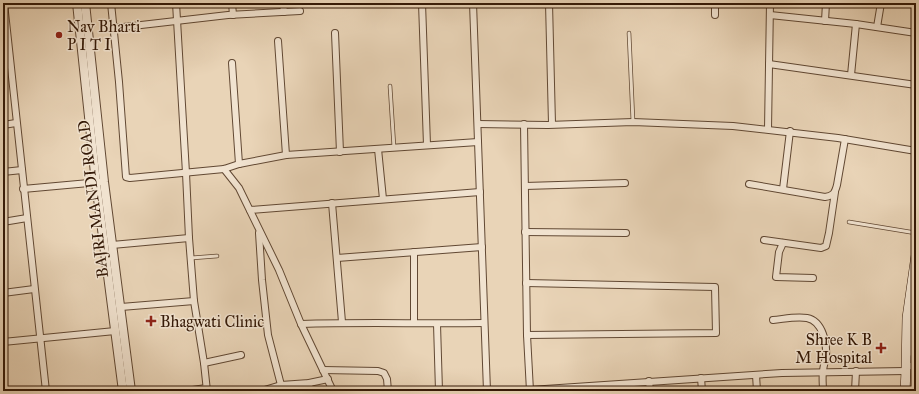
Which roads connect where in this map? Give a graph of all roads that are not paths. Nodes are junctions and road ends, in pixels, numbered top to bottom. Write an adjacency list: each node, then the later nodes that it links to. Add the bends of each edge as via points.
1 (4, 3): 25 (street)
2 (77, 3): 58 (street)
3 (85, 3): 58 (street, BAJRI MANDI ROAD)
4 (111, 3): 24 (street)
5 (176, 3): 20 (street)
6 (232, 3): 18 (street)
7 (283, 3): 16 (street)
8 (422, 3): 47 (street)
9 (473, 3): 39 (street)
10 (549, 3): 41 (street)
11 (715, 3): 17 (street)
12 (770, 3): 19 (street)
13 (826, 3): 21 (street)
14 (882, 3): 23 (street)
15 (300, 11): 16 (street)
16 (284, 12): 18 (street)
17 (715, 14)
18 (233, 15): 20 (street)
19 (770, 15): 21 (street); 31 (street)
20 (177, 21): 24 (street); 57 (street)
21 (825, 21): 22 (street)
22 (856, 24): 23 (street); 34 (street)
23 (878, 27): 28 (street)
24 (115, 28): 57 (street, via 126,176 130,178)
25 (5, 29): 32 (street)
26 (335, 33): 51 (street)
27 (629, 33): 37 (lane)
28 (916, 33)
29 (278, 41): 52 (street)
30 (232, 63): 53 (street)
31 (769, 64): 34 (street); 43 (street)
32 (11, 70): 33 (street); 38 (street)
33 (3, 71)
34 (851, 75): 35 (street)
35 (916, 85)
36 (390, 86): 48 (lane)
37 (633, 122): 41 (street); 43 (street)
38 (16, 123): 42 (street); 55 (street)
39 (478, 124): 40 (street); 46 (street)
40 (524, 124): 41 (street); 61 (street)
41 (552, 124)
42 (3, 125)
43 (768, 129): 44 (street)
44 (790, 132): 45 (street); 63 (street)
45 (845, 139): 50 (street); 65 (street)
46 (478, 142): 47 (street); 64 (street)
47 (427, 145): 48 (street)
48 (394, 148): 49 (street)
49 (378, 149): 51 (street); 66 (street)
50 (916, 151)
51 (340, 152): 52 (street)
52 (286, 155): 53 (street)
53 (239, 164): 54 (street)
54 (224, 169): 57 (street); 68 (street, via 239,188)
55 (22, 170): 56 (street); 62 (street)
56 (3, 172)
57 (186, 173): 76 (street)
58 (100, 182): 62 (street); 79 (street, BAJRI MANDI ROAD); 99 (street)
59 (625, 183): 61 (street)
60 (749, 184): 63 (street)
61 (524, 186): 73 (street)
62 (23, 189): 69 (street)
63 (783, 189): 65 (street, via 825,197)
64 (480, 192): 66 (street); 80 (street)
65 (835, 192): 78 (street, via 826,246 821,248)
66 (383, 199): 67 (street)
67 (332, 203): 68 (street); 85 (street)
68 (250, 210): 72 (street)
69 (27, 218): 70 (street); 88 (street)
70 (3, 222)
71 (849, 222): 75 (lane)
72 (259, 229): 96 (street); 115 (street, via 268,334)
73 (525, 232): 74 (street); 87 (street)
74 (626, 233)
75 (916, 233)
76 (189, 238): 79 (street); 84 (street)
77 (764, 240): 78 (street)
78 (783, 243): 86 (street, via 779,252 776,277)
79 (112, 245): 91 (street, BAJRI MANDI ROAD)
80 (482, 247): 81 (street); 95 (street)
81 (414, 252): 85 (street); 94 (street)
82 (916, 254): 106 (main road, via 907,318)
83 (217, 256): 84 (lane)
84 (191, 258): 90 (street)
85 (337, 258): 93 (street)
86 (813, 278)
87 (526, 283): 100 (street); 100 (street, via 715,287 716,333)
88 (34, 289): 89 (street); 101 (street)
89 (3, 293)
90 (194, 301): 91 (street); 104 (street)
91 (121, 307): 121 (street, BAJRI MANDI ROAD)
92 (773, 320): 108 (street, via 809,318 817,323 825,343 826,357)
93 (342, 322): 94 (street); 96 (street)
94 (414, 323): 97 (street)
95 (484, 323): 97 (street); 128 (street)
96 (301, 324): 107 (street)
97 (438, 324): 127 (street)
98 (916, 327): 106 (main road)
99 (115, 331): 101 (street); 120 (street)
100 (527, 335): 118 (street)
101 (40, 337): 102 (street); 119 (street)
102 (3, 342)
103 (241, 355): 104 (street)
104 (204, 363): 117 (street)
105 (916, 366): 106 (street)
106 (906, 368): 109 (street); 134 (main road)
107 (323, 370): 112 (street); 126 (street, via 378,371 384,373)
108 (822, 371): 109 (street); 110 (street); 132 (street)
109 (856, 371): 133 (street)
110 (756, 375): 111 (street); 131 (street)
111 (701, 378): 113 (street); 130 (street)
112 (328, 379): 114 (street); 125 (street)
113 (649, 381): 116 (street); 129 (street)
114 (309, 383): 115 (street); 124 (street)
115 (281, 385): 123 (street)
116 (582, 389): 118 (street)
117 (207, 390): 122 (street)
118 (530, 390)
119 (46, 391)
120 (123, 391)
121 (131, 391)
122 (186, 391)
123 (260, 391)
124 (310, 391)
125 (333, 391)
126 (388, 391)
127 (438, 391)
128 (487, 391)
129 (650, 391)
130 (702, 391)
131 (757, 391)
132 (823, 391)
133 (855, 391)
134 (905, 391)

